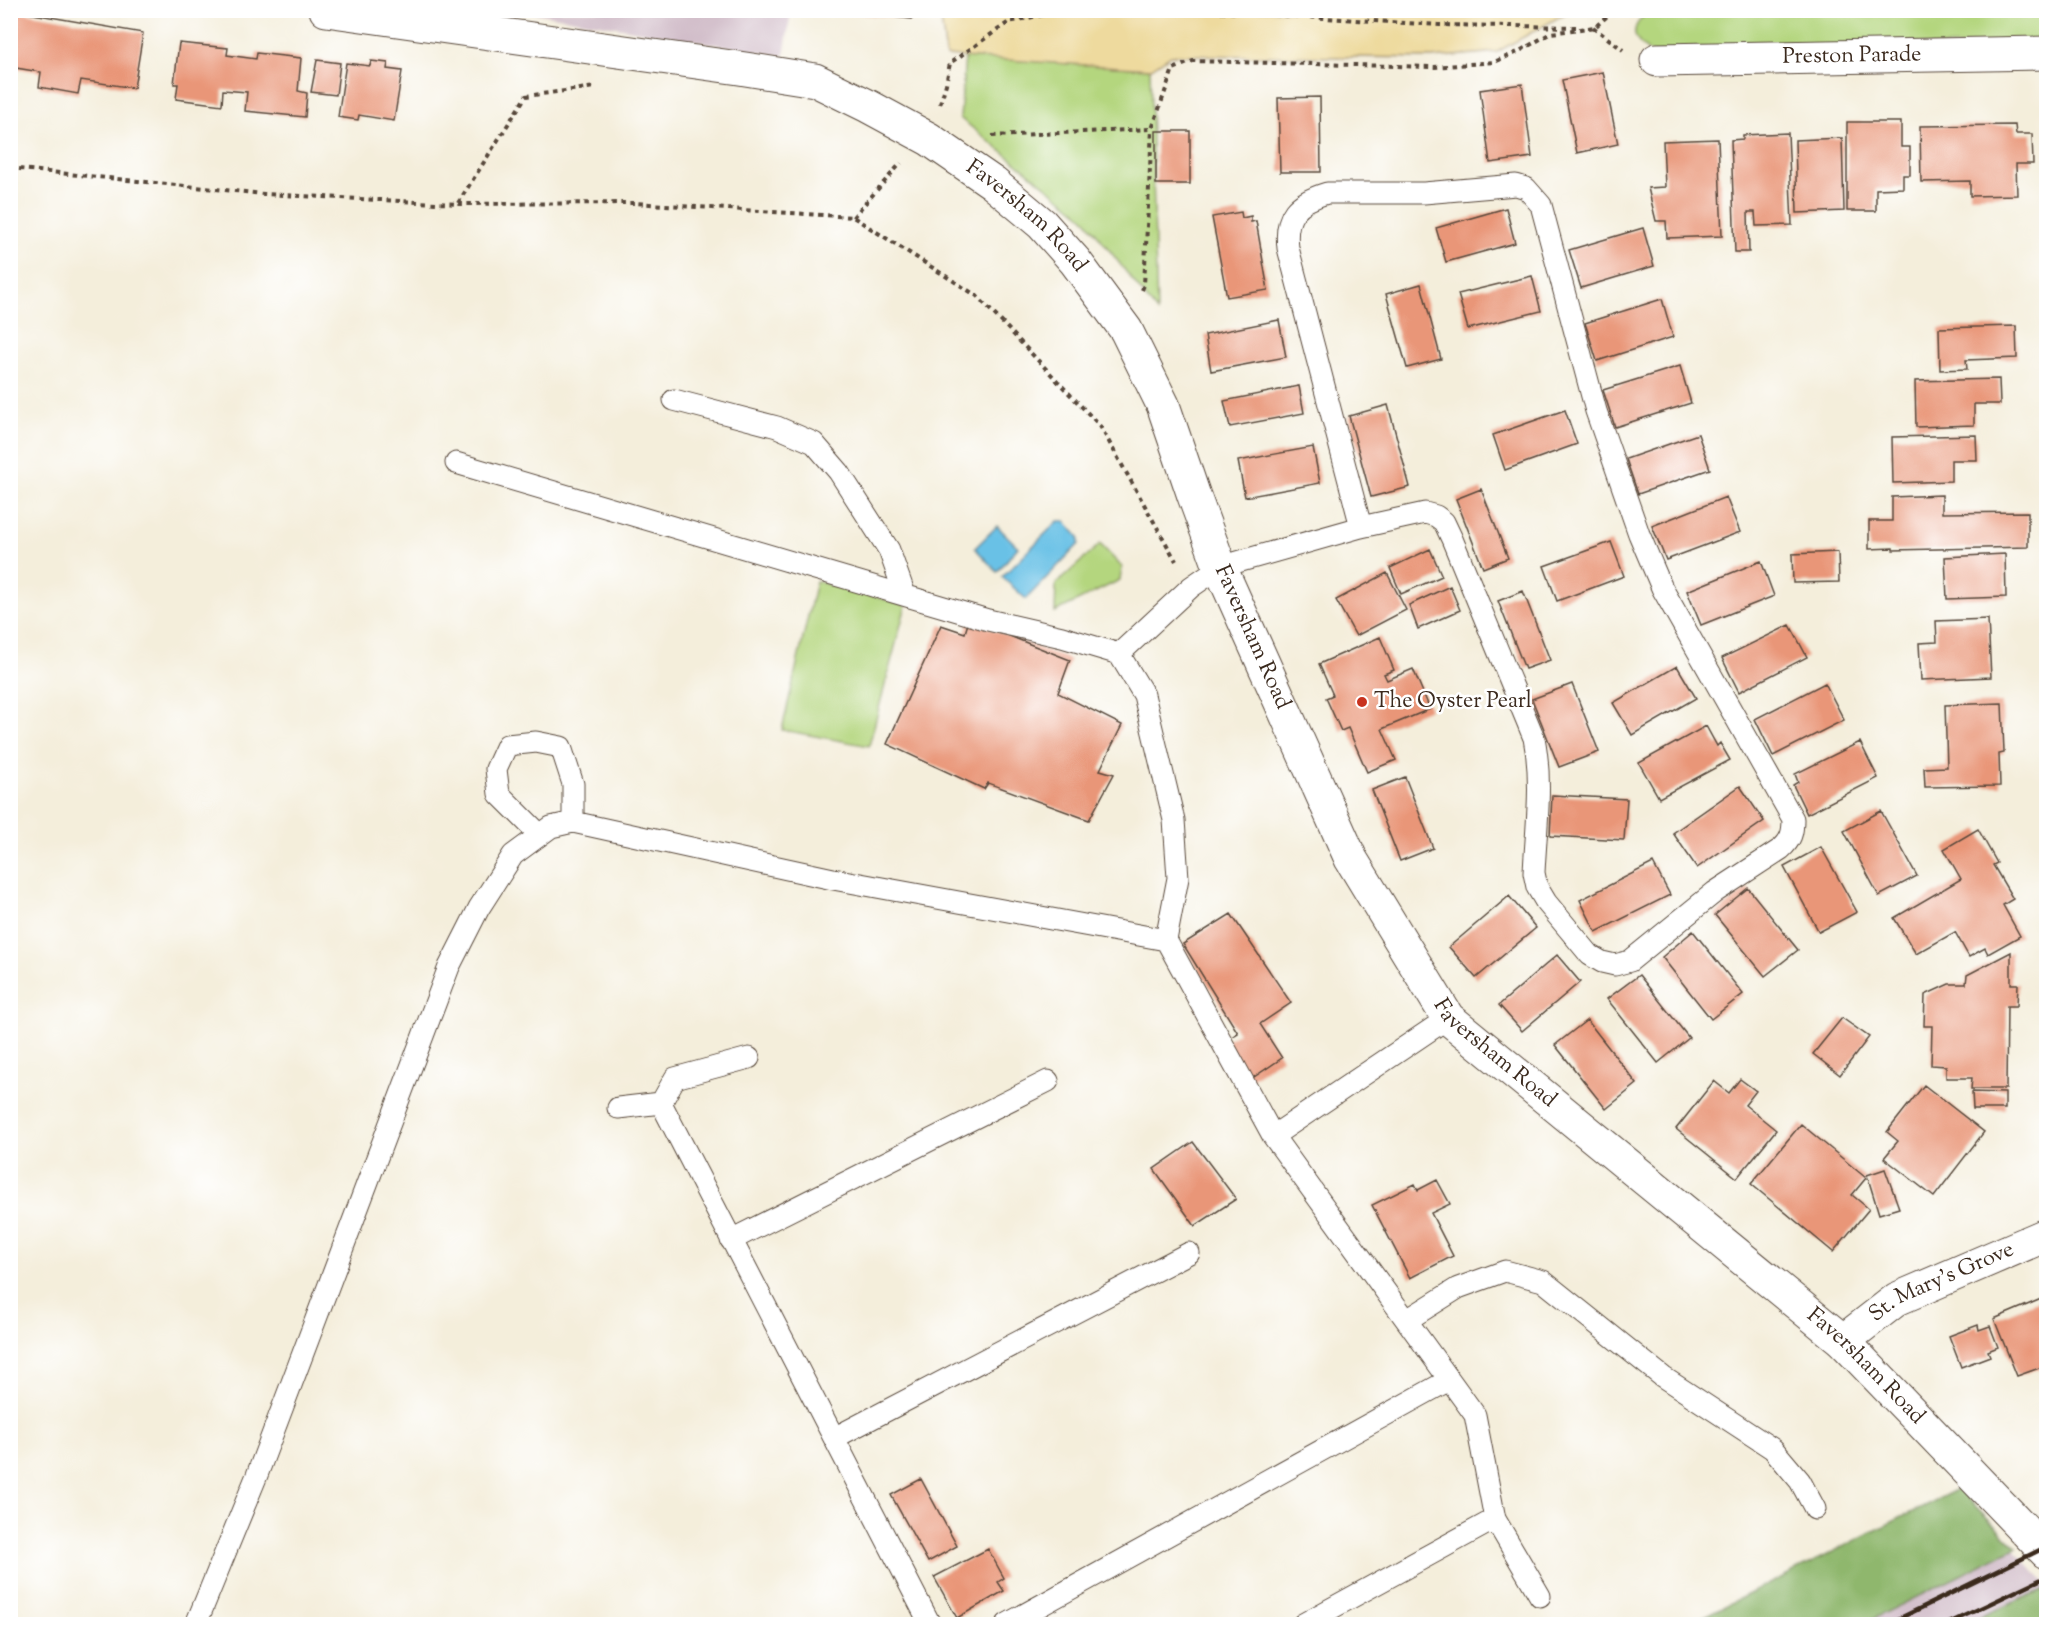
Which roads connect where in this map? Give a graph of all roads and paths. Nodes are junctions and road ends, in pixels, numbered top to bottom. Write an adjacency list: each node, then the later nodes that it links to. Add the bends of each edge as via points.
1 (326, 10): 11 (street, Faversham Road, via 815,80)
2 (1067, 10): 11 (path, via 1009,22 950,63)
3 (1194, 10): 5 (path, via 1439,25)
4 (1614, 10): 5 (path)
5 (1595, 27): 9 (path, via 1551,33 1494,62 1434,67 1192,61 1173,69)
6 (2046, 53): 7 (street, Preston Parade)
7 (1657, 60)
8 (597, 87): 13 (path, via 526,96)
9 (1152, 129): 10 (path); 15 (path, via 1144,285)
10 (987, 136)
11 (929, 139): 14 (path, via 893,170); 15 (street, Faversham Road, via 993,183 1042,224)
12 (10, 168): 13 (path, via 264,194)
13 (458, 204): 14 (path, via 634,203)
14 (853, 217): 20 (path, via 977,296 1100,426)
15 (1126, 330): 19 (street, Faversham Road, via 1163,405)
16 (674, 400): 21 (lane, via 777,427 814,443 839,472 889,550)
17 (456, 463): 21 (lane)
18 (1361, 527): 18 (lane, via 1425,513 1444,522 1534,738 1538,758 1534,873 1537,887 1590,955 1615,965 1630,961 1715,892 1789,841 1793,819 1662,588 1639,534 1596,411 1541,205 1526,188 1516,185 1424,193 1327,193 1303,203 1292,215 1287,226 1288,248); 19 (lane)
19 (1220, 567): 20 (lane); 26 (street, Faversham Road, via 1351,859)
20 (1191, 586): 22 (lane)
21 (905, 595): 22 (lane)
22 (1119, 654): 25 (lane, via 1144,695 1174,820 1178,878)
23 (573, 822): 24 (lane, via 550,827); 24 (lane, via 573,784 561,747 536,742 507,745 496,769 499,794); 25 (lane, via 833,879)
24 (540, 835): 43 (lane, via 513,855 479,908 449,967 261,1464)
25 (1166, 940): 31 (lane)
26 (1448, 1018): 31 (lane); 36 (street, Faversham Road)
27 (749, 1058): 29 (lane, via 675,1078)
28 (1048, 1081): 33 (lane)
29 (661, 1103): 30 (lane); 33 (lane)
30 (618, 1107)
31 (1273, 1136): 35 (lane)
32 (2046, 1235): 36 (street, St. Mary's Grove, via 1896,1299)
33 (731, 1240): 38 (lane)
34 (1190, 1253): 38 (lane)
35 (1407, 1320): 37 (lane); 39 (lane, via 1458,1288 1505,1271 1543,1281 1663,1377 1773,1449 1800,1480)
36 (1843, 1341): 41 (street, Faversham Road)
37 (1449, 1380): 40 (lane, via 1475,1415); 45 (lane)
38 (834, 1438): 44 (lane)
39 (1815, 1509)
40 (1495, 1519): 42 (lane); 46 (lane)
41 (2046, 1552)
42 (1540, 1596)
43 (196, 1624)
44 (930, 1624)
45 (1007, 1624)
46 (1303, 1624)

